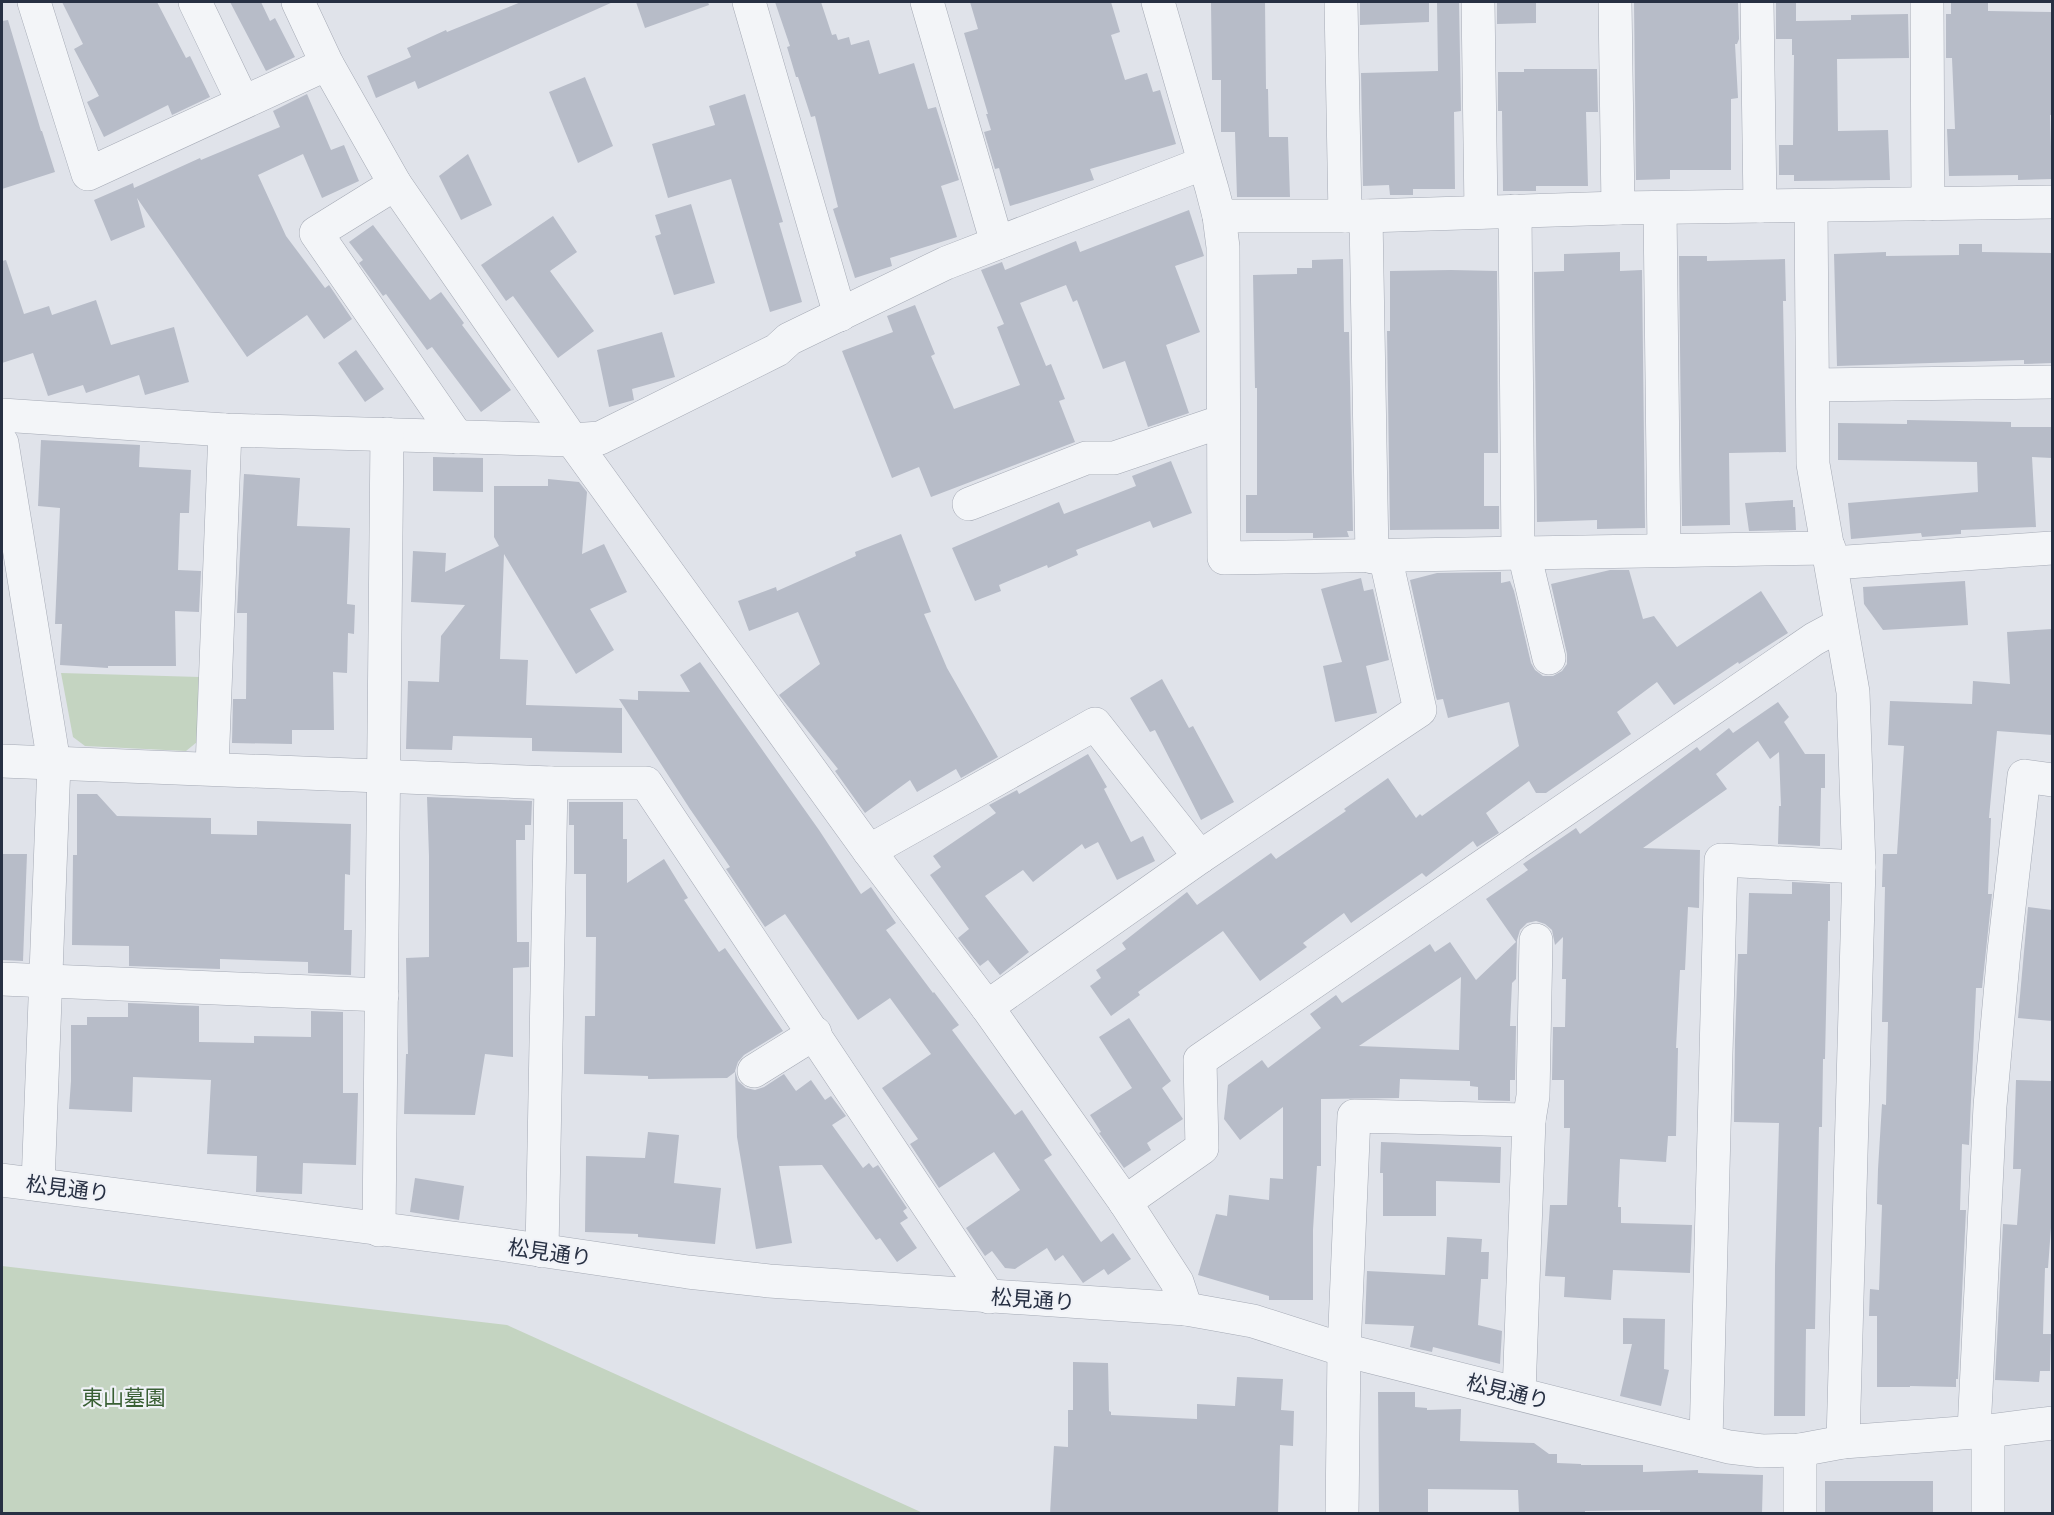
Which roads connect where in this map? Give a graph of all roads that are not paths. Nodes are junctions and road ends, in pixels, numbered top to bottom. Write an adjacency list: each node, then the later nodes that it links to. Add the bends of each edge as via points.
1 (34, 2): 13 (street, via 88,174)
2 (195, 2): 13 (street)
3 (298, 2): 12 (street)
4 (749, 2): 27 (street)
5 (927, 2): 26 (street)
6 (1158, 2): 14 (street)
7 (1341, 2): 25 (street)
8 (1478, 2): 23 (street)
9 (1615, 2): 20 (street)
10 (1757, 2): 18 (street)
11 (1927, 2): 17 (street)
12 (327, 64): 13 (street); 15 (street)
13 (243, 102)
14 (1204, 163): 24 (street); 26 (street)
15 (395, 184): 34 (street, via 316,233); 35 (street)
16 (2052, 202): 17 (street)
17 (1928, 204): 19 (street)
18 (1760, 206): 19 (street); 21 (street)
19 (1811, 207): 29 (street)
20 (1618, 208): 21 (street); 22 (street)
21 (1660, 208): 39 (street)
22 (1515, 211): 23 (street); 40 (street)
23 (1481, 212): 25 (street)
24 (1219, 216): 25 (street); 31 (street, via 1223,247)
25 (1356, 216): 42 (street)
26 (997, 243): 27 (street, via 946,262)
27 (840, 315): 35 (street, via 600,438)
28 (2052, 382): 29 (street)
29 (1813, 385): 41 (street, via 1813,464)
30 (2, 415): 32 (street)
31 (1223, 421): 37 (street, via 1114,458 1086,458); 42 (street, via 1224,558)
32 (225, 430): 33 (street); 47 (street)
33 (387, 434): 34 (street); 48 (street)
34 (457, 437): 35 (street)
35 (572, 440): 51 (street)
36 (2, 443): 46 (street)
37 (969, 504)
38 (2052, 548): 41 (street)
39 (1664, 550): 40 (street); 41 (street)
40 (1521, 553): 42 (street); 44 (street)
41 (1830, 555): 43 (street)
42 (1379, 556): 52 (street, via 1420,710)
43 (1840, 625): 53 (street, via 1853,692); 64 (street, via 1814,639 1200,1060 1202,1148)
44 (1549, 658)
45 (2, 761): 46 (street)
46 (54, 763): 47 (street); 56 (street)
47 (212, 768): 48 (street)
48 (385, 777): 50 (street); 57 (street)
49 (2052, 780): 72 (street, via 2024,776 2004,951 1990,1106)
50 (551, 783): 59 (street, via 646,783); 66 (street)
51 (869, 851): 52 (street, via 1095,724); 58 (street)
52 (1200, 857): 58 (street)
53 (1859, 867): 73 (street, via 1721,860); 74 (street)
54 (1536, 940): 61 (street, via 1533,1096)
55 (2, 979): 56 (street)
56 (46, 981): 57 (street); 63 (street)
57 (382, 995): 65 (street)
58 (987, 1006): 64 (street)
59 (815, 1033): 60 (street); 67 (street)
60 (754, 1071)
61 (1529, 1120): 69 (street, via 1354,1116); 70 (street)
62 (2, 1180): 63 (street, 松見通り)
63 (38, 1184): 65 (street, 松見通り)
64 (1125, 1202): 68 (street, via 1177,1282)
65 (379, 1230): 66 (street, 松見通り)
66 (542, 1251): 67 (street, 松見通り, via 769,1281)
67 (989, 1297): 68 (street, 松見通り)
68 (1186, 1309): 69 (street, 松見通り, via 1254,1321)
69 (1344, 1350): 70 (street, 松見通り); 76 (street)
70 (1519, 1393): 73 (street, 松見通り)
71 (2052, 1423): 72 (street, 松見通り)
72 (1981, 1431): 74 (street, 松見通り); 78 (street)
73 (1706, 1441): 75 (street, 松見通り, via 1762,1451)
74 (1843, 1442): 75 (street, 松見通り)
75 (1800, 1450): 77 (street)
76 (1342, 1514)
77 (1800, 1514)
78 (1988, 1514)

